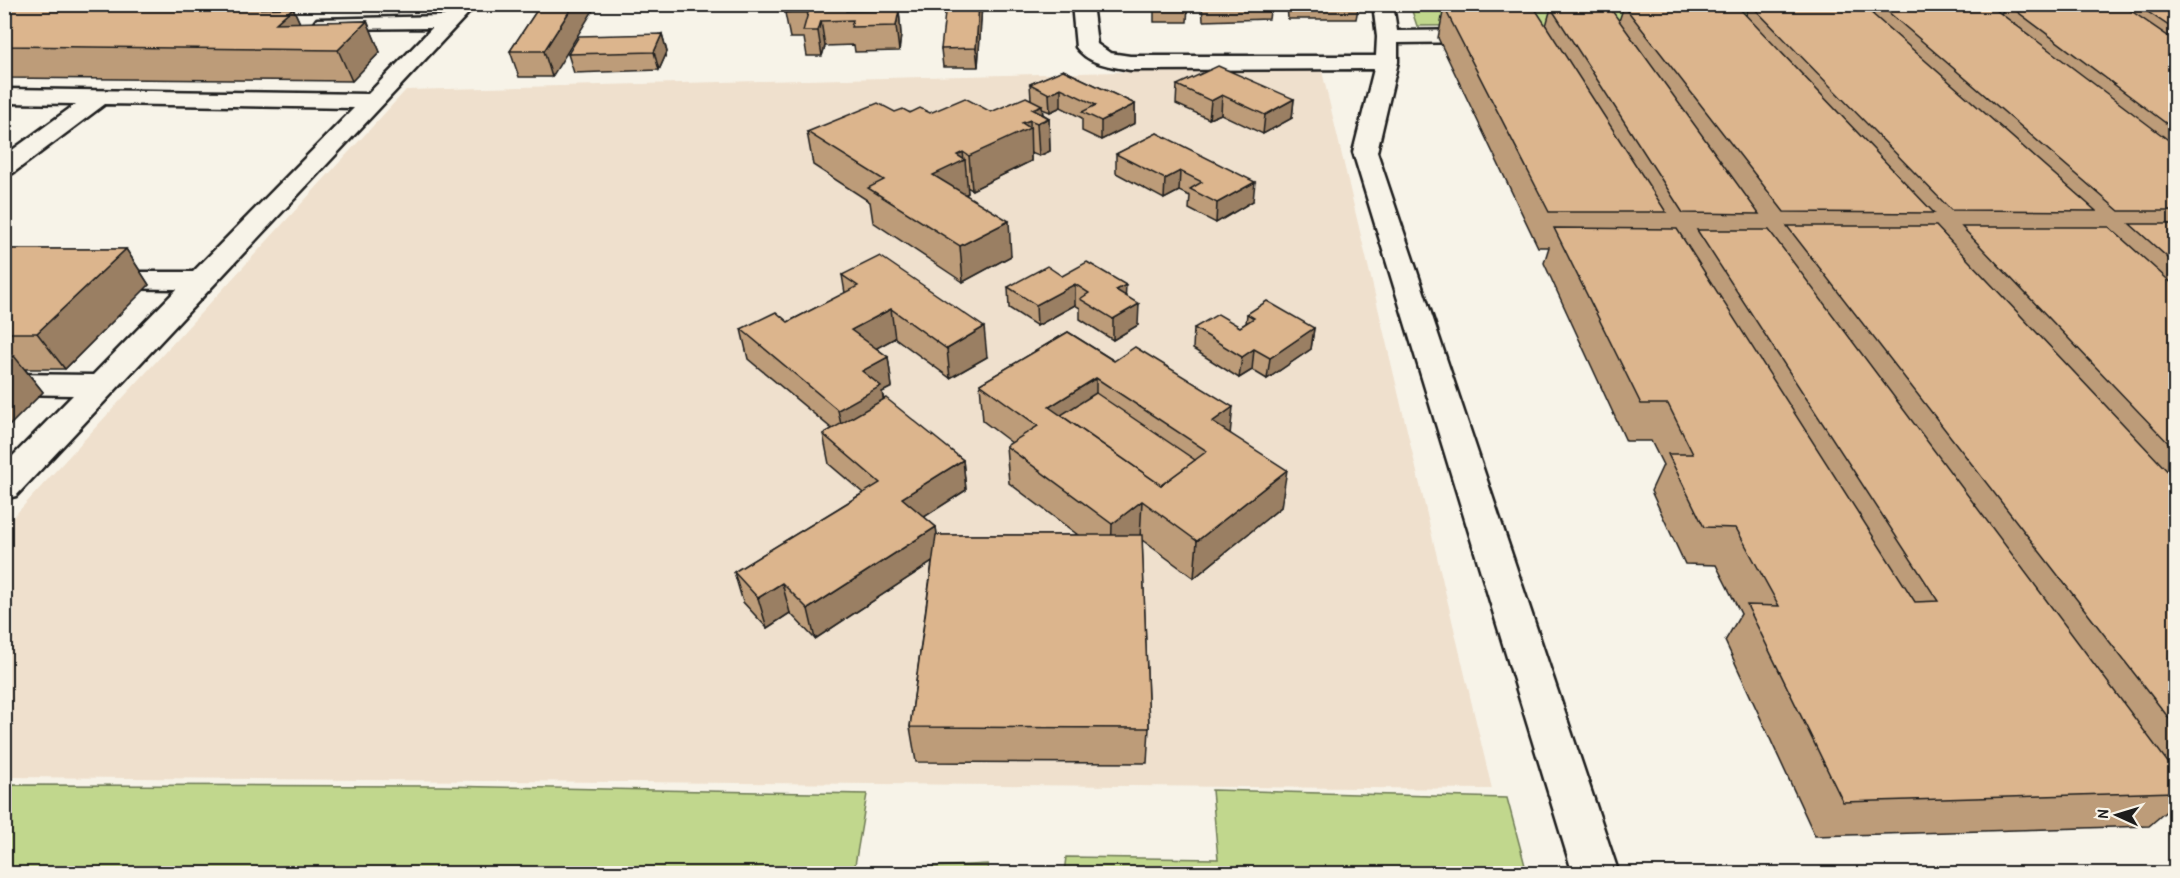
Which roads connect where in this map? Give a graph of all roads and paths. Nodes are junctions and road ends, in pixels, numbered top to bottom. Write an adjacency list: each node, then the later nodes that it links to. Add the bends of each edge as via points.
1 (1082, 4): 6 (street, via 1087,47 1103,58 1130,63)
2 (1383, 4): 6 (street)
3 (459, 13): 4 (street); 9 (street)
4 (300, 24)
5 (1499, 36): 6 (street)
6 (1387, 49): 16 (street, via 1365,152)
7 (4, 96): 8 (street)
8 (100, 97): 9 (street); 10 (street)
9 (375, 101): 12 (street)
10 (4, 168)
11 (74, 280): 12 (street)
12 (202, 281): 14 (street)
13 (4, 384): 14 (street)
14 (102, 385): 15 (street)
15 (4, 487)
16 (1596, 873)

